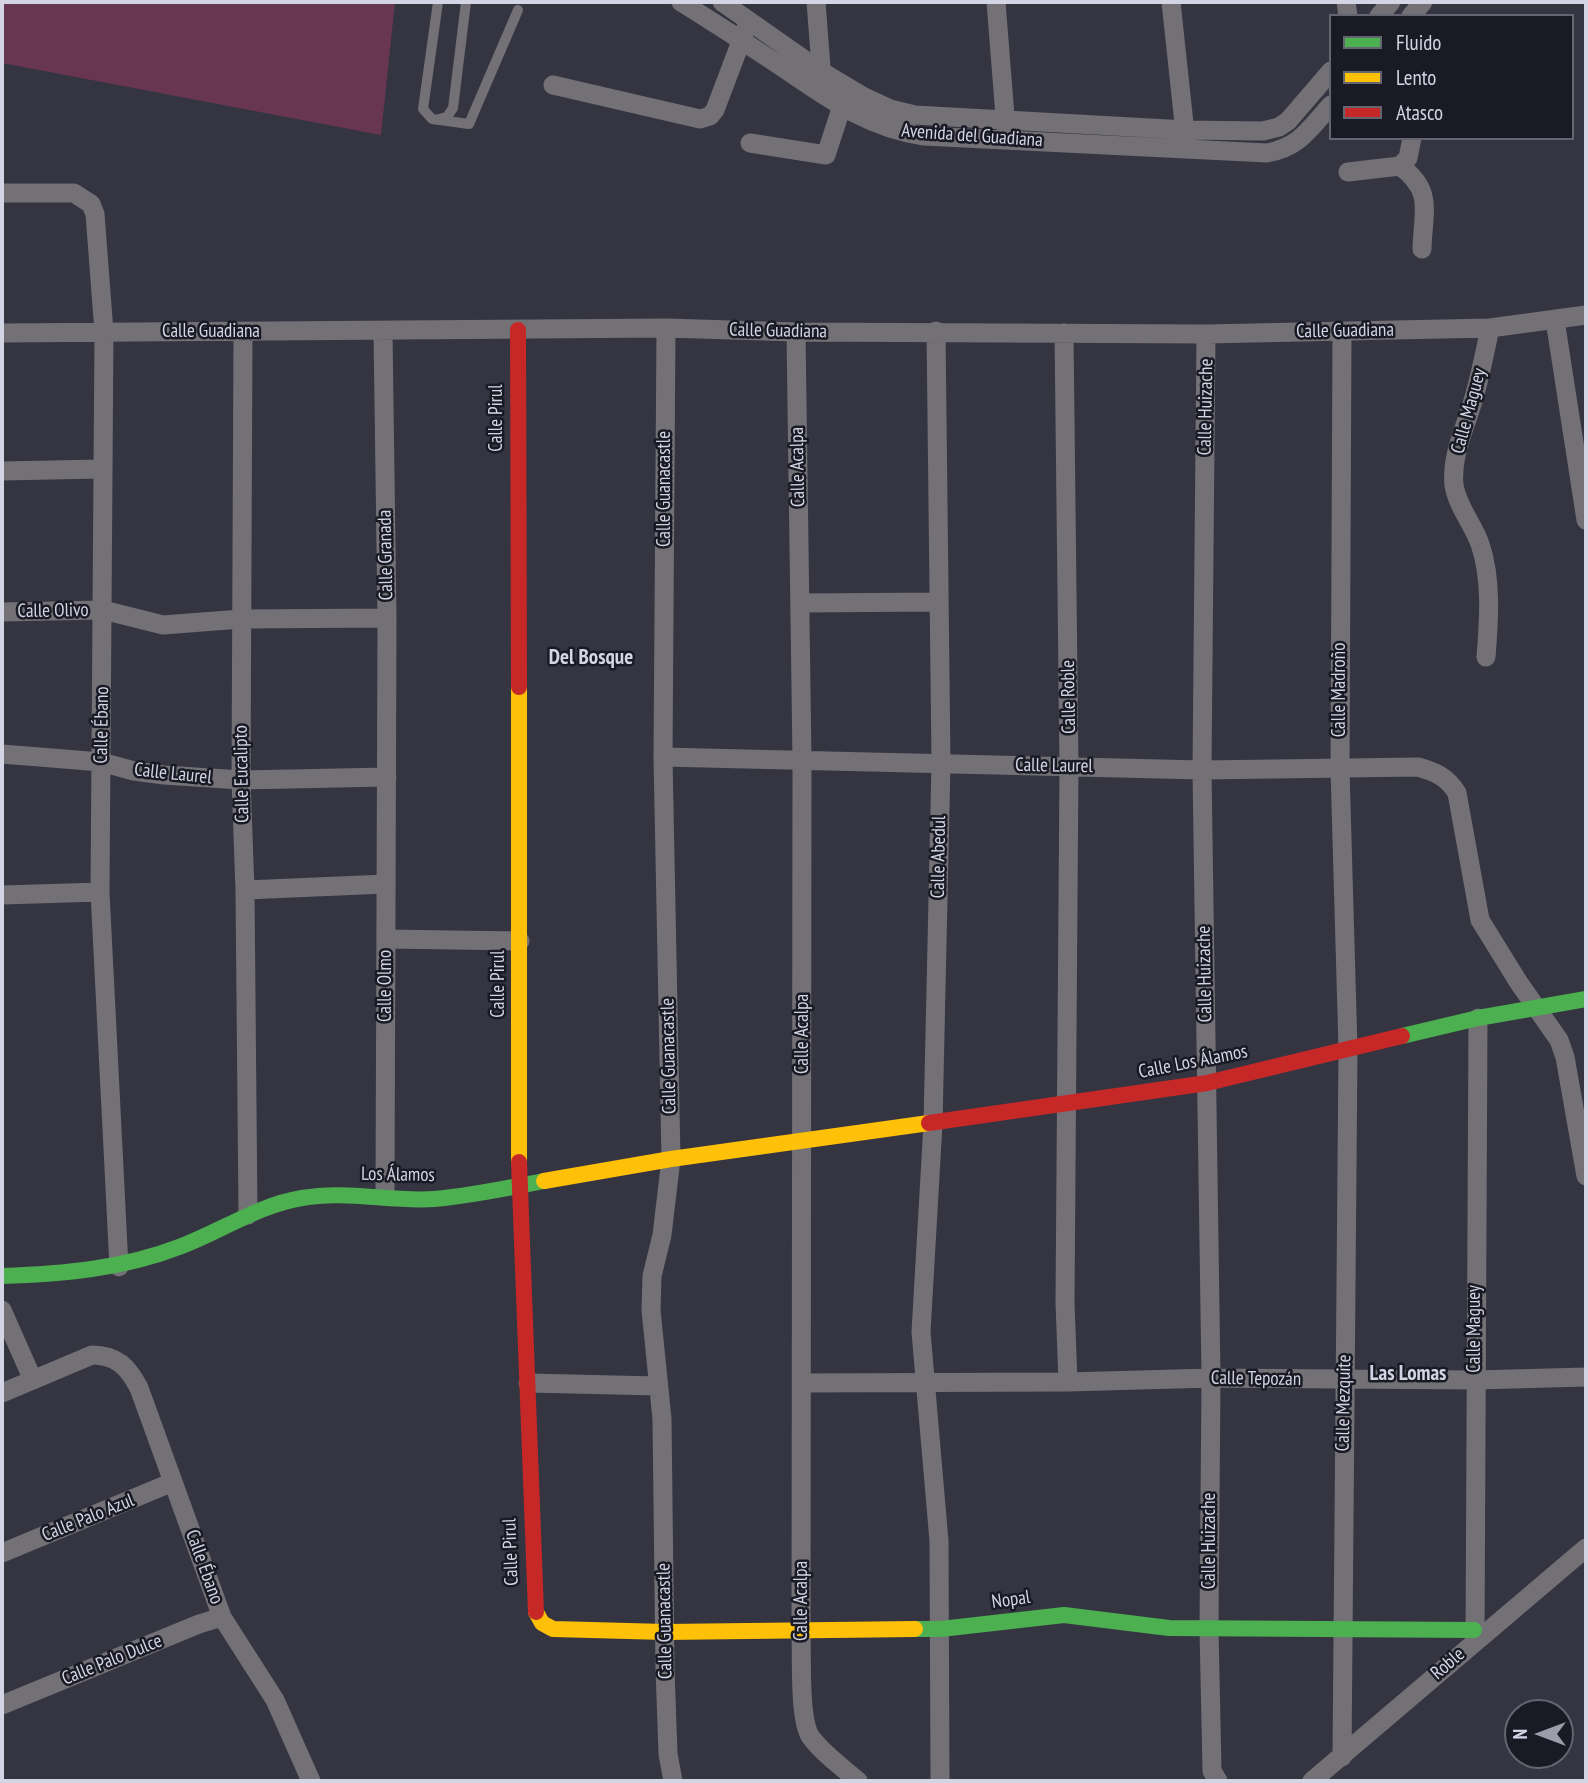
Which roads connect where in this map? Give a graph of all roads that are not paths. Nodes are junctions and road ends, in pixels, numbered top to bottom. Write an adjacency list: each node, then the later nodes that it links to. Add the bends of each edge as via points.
1 (438, 2): 18 (lane, via 422,103 426,115)
2 (466, 2): 18 (lane, via 453,108 447,117)
3 (681, 2): 10 (street, Avenida del Guadiana)
4 (722, 2): 9 (street, Avenida del Guadiana)
5 (817, 2): 11 (street)
6 (996, 2): 17 (street)
7 (1171, 2): 19 (street)
8 (518, 10): 18 (lane, via 469,124)
9 (749, 21): 10 (street); 11 (street, Avenida del Guadiana)
10 (741, 40): 13 (street, via 715,110 700,119); 14 (street, Avenida del Guadiana)
11 (822, 72): 14 (street); 17 (street, Avenida del Guadiana, via 890,109 915,115)
12 (1329, 73): 19 (street, Avenida del Guadiana, via 1279,127)
13 (553, 85)
14 (823, 95): 15 (street, Avenida del Guadiana)
15 (842, 106): 20 (street, Avenida del Guadiana, via 900,132); 22 (street, via 826,155)
16 (1329, 108): 23 (street, Avenida del Guadiana, via 1286,150)
17 (1006, 118): 19 (street, Avenida del Guadiana); 20 (street)
18 (438, 119)
19 (1186, 130): 23 (street)
20 (1006, 140): 23 (street, Avenida del Guadiana)
21 (1412, 140): 24 (street, via 1408,158)
22 (750, 143)
23 (1186, 150)
24 (1400, 166): 25 (street); 27 (street, via 1416,178 1424,193)
25 (1348, 172)
26 (2, 193): 34 (street, Calle Ébano, via 74,193 91,204)
27 (1422, 249)
28 (1586, 314): 29 (street, Calle Guadiana)
29 (1555, 320): 31 (street, Calle Guadiana); 44 (street)
30 (666, 328): 32 (street, Calle Guadiana); 36 (street, Calle Guadiana); 53 (street, Calle Guanacastle)
31 (1490, 328): 38 (street, Calle Guadiana); 51 (street, Calle Maguey, via 1458,447 1454,483 1485,568)
32 (518, 330): 35 (street, Calle Guadiana); 67 (street, Calle Pirul)
33 (936, 331): 36 (street, Calle Guadiana); 37 (street, Calle Guadiana); 45 (street, Calle Abedul)
34 (104, 332): 39 (street, Calle Guadiana); 40 (street, Calle Guadiana); 42 (street, Calle Ébano)
35 (383, 332): 40 (street, Calle Guadiana); 49 (street, Calle Granada)
36 (796, 332): 46 (street, Calle Acalpa)
37 (1064, 332): 41 (street, Calle Guadiana); 57 (street, Calle Roble)
38 (1342, 332): 41 (street, Calle Guadiana); 58 (street, Calle Madroño)
39 (2, 333)
40 (243, 333): 50 (street, Calle Eucalipto)
41 (1206, 334): 59 (street, Calle Huizache)
42 (102, 469): 43 (street); 47 (street, Calle Ébano)
43 (2, 471)
44 (1586, 520)
45 (939, 602): 46 (street); 56 (street, Calle Abedul)
46 (800, 603): 54 (street, Calle Acalpa)
47 (103, 610): 48 (street, Calle Olivo); 50 (street, Calle Olivo, via 163,625); 55 (street, Calle Ébano)
48 (2, 612)
49 (387, 618): 50 (street, Calle Olivo); 60 (street, Calle Granada)
50 (241, 620): 61 (street, Calle Eucalipto)
51 (1486, 657)
52 (2, 754): 55 (street, Calle Laurel)
53 (663, 757): 54 (street, Calle Laurel); 77 (street, Calle Guanacastle)
54 (802, 760): 56 (street, Calle Laurel); 75 (street, Calle Acalpa)
55 (101, 762): 61 (street, Calle Laurel, via 144,773); 64 (street, Calle Ébano)
56 (941, 763): 57 (street, Calle Laurel); 74 (street, Calle Abedul)
57 (1069, 766): 59 (street, Calle Laurel); 73 (street, Calle Roble)
58 (1340, 769): 59 (street, Calle Laurel); 69 (street, Calle Laurel, via 1418,767 1444,777 1457,793 1462,811 1480,920); 71 (street, Calle Madroño)
59 (1202, 770): 72 (street, Calle Huizache)
60 (387, 777): 61 (street, Calle Laurel); 62 (street, Calle Olmo)
61 (241, 780): 63 (street, Calle Eucalipto)
62 (386, 884): 63 (street); 66 (street, Calle Olmo)
63 (245, 890): 81 (street, Calle Eucalipto)
64 (100, 892): 65 (street); 82 (street, Calle Ébano)
65 (2, 895)
66 (386, 939): 67 (street); 80 (street, Calle Olmo)
67 (520, 940): 79 (street, Calle Pirul)
68 (1586, 999): 69 (street, Calle Los Álamos)
69 (1537, 1009): 70 (street, Calle Los Álamos); 76 (street, via 1565,1056)
70 (1478, 1018): 71 (street, Calle Los Álamos); 89 (street, Calle Maguey)
71 (1348, 1049): 72 (street, Calle Los Álamos); 88 (street, Calle Mezquite)
72 (1207, 1083): 73 (street, Calle Los Álamos); 86 (street, Calle Huizache)
73 (1069, 1103): 74 (street, Calle Los Álamos); 92 (street, Calle Roble)
74 (933, 1124): 75 (street, Calle Los Álamos); 91 (street, Calle Abedul, via 920,1332)
75 (803, 1139): 77 (street, Los Álamos); 93 (street, Calle Acalpa)
76 (1584, 1139): 78 (street)
77 (671, 1158): 79 (street, Los Álamos); 94 (street, Calle Guanacastle, via 652,1276)
78 (1586, 1176)
79 (519, 1186): 80 (street, Los Álamos, via 432,1199); 90 (street, Calle Pirul)
80 (385, 1195): 81 (street, Los Álamos, via 302,1198)
81 (248, 1215): 82 (street, Los Álamos, via 178,1248)
82 (119, 1266): 83 (street, Los Álamos, via 56,1275)
83 (2, 1276)
84 (2, 1310): 87 (street)
85 (1586, 1377): 89 (street, Calle Tepozán)
86 (1211, 1378): 88 (street, Calle Tepozán); 92 (street, Calle Tepozán); 102 (street, Calle Huizache)
87 (33, 1380): 95 (street); 96 (street, Calle Ébano, via 92,1355 105,1355 129,1368)
88 (1345, 1380): 89 (street, Calle Tepozán); 103 (street, Calle Mezquite)
89 (1475, 1380): 106 (street, Calle Maguey)
90 (527, 1382): 94 (street); 100 (street, Calle Pirul, via 534,1607 537,1619)
91 (927, 1382): 92 (street, Calle Tepozán); 93 (street, Calle Tepozán); 101 (street, Calle Abedul)
92 (1068, 1382)
93 (802, 1383): 105 (street, Calle Acalpa)
94 (658, 1386): 104 (street, Calle Guanacastle)
95 (2, 1393)
96 (173, 1482): 98 (street, Calle Palo Azul); 99 (street, Calle Ébano)
97 (1586, 1548): 106 (street, Roble)
98 (2, 1553)
99 (222, 1617): 107 (street, Calle Palo Dulce); 109 (street, Calle Ébano, via 275,1700)
100 (553, 1629): 104 (street, Nopal)
101 (941, 1629): 102 (street, Nopal, via 1064,1615); 105 (street, Nopal); 112 (street, Calle Abedul)
102 (1209, 1629): 103 (street, Nopal); 113 (street, Calle Huizache, via 1212,1771)
103 (1342, 1630): 106 (street, Nopal); 108 (street, Calle Mezquite)
104 (665, 1632): 105 (street, Nopal); 110 (street, Calle Guanacastle, via 668,1754)
105 (802, 1632): 111 (street, Calle Acalpa, via 804,1716 810,1735)
106 (1475, 1635): 108 (street, Roble)
107 (2, 1705)
108 (1342, 1757): 114 (street, Roble)
109 (312, 1781)
110 (673, 1781)
111 (856, 1781)
112 (940, 1781)
113 (1218, 1781)
114 (1312, 1781)

